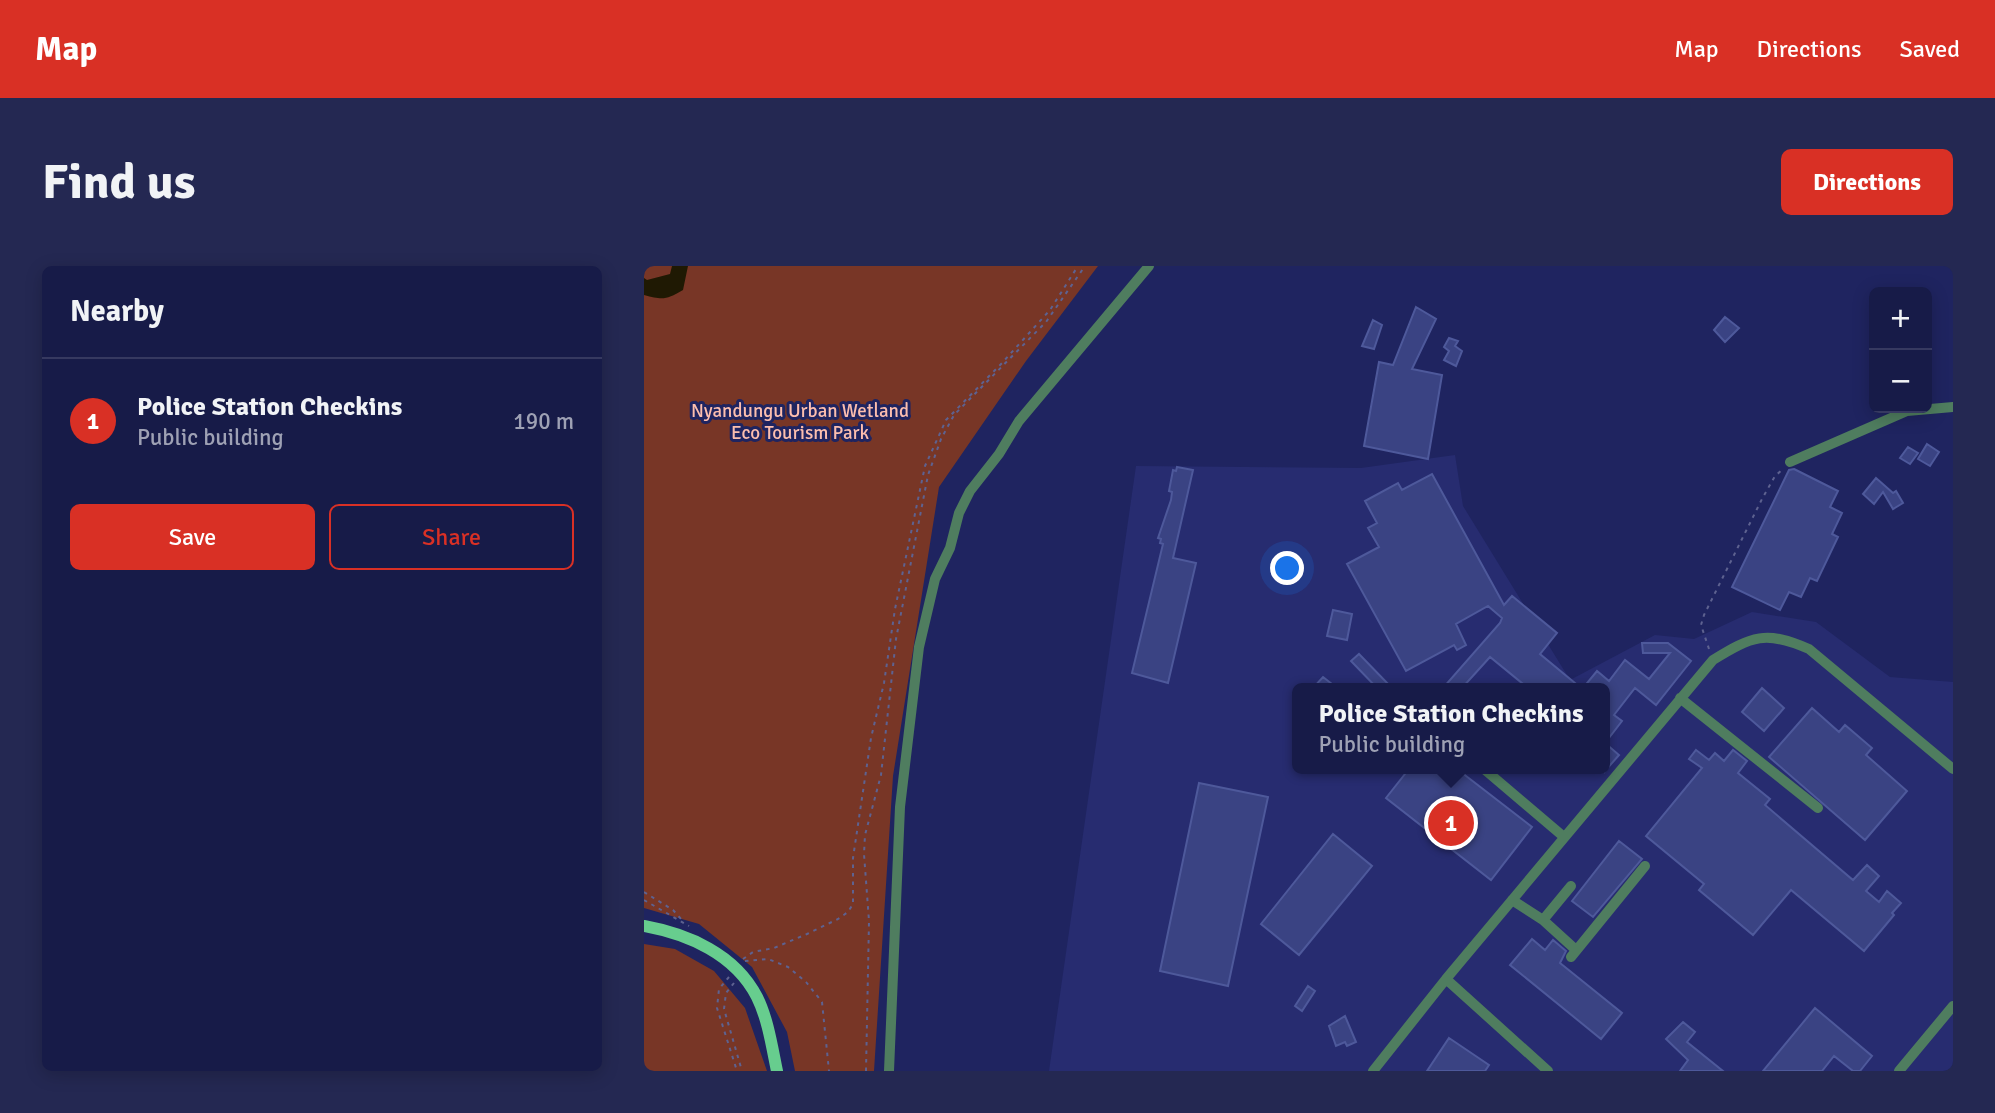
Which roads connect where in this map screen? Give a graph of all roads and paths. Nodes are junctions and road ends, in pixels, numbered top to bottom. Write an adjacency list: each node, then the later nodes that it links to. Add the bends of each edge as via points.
1 (1078, 266): 24 (path, via 1050,310 946,420 925,467 871,738 853,858 853,904 838,919 753,952 739,962 768,959 788,967 806,982 822,1002)
2 (1149, 266): 25 (street, via 1019,421 970,491 935,579 919,647 900,807)
3 (1953, 407): 4 (street, via 1907,411)
4 (1790, 462): 5 (path, via 1775,476 1704,615 1702,633)
5 (1713, 660): 6 (street); 7 (street, via 1760,637 1786,639 1809,649)
6 (1680, 698): 9 (street); 10 (street)
7 (1953, 769)
8 (1490, 774): 10 (street)
9 (1818, 808)
10 (1564, 837): 15 (street)
11 (1645, 866): 16 (street, via 1574,953)
12 (1571, 886): 16 (street)
13 (644, 892): 14 (path, via 673,910 685,924)
14 (644, 900)
15 (1512, 900): 16 (street); 19 (street)
16 (1543, 920)
17 (644, 926): 18 (main road, via 668,930 707,947)
18 (738, 971): 21 (path, via 719,989 717,1008); 22 (path, via 726,993 724,1009); 23 (main road, via 757,997)
19 (1446, 979): 26 (street); 27 (street)
20 (1953, 1006): 28 (street)
21 (737, 1071)
22 (742, 1071)
23 (777, 1071)
24 (830, 1071)
25 (889, 1071)
26 (1373, 1071)
27 (1548, 1071)
28 (1899, 1071)

